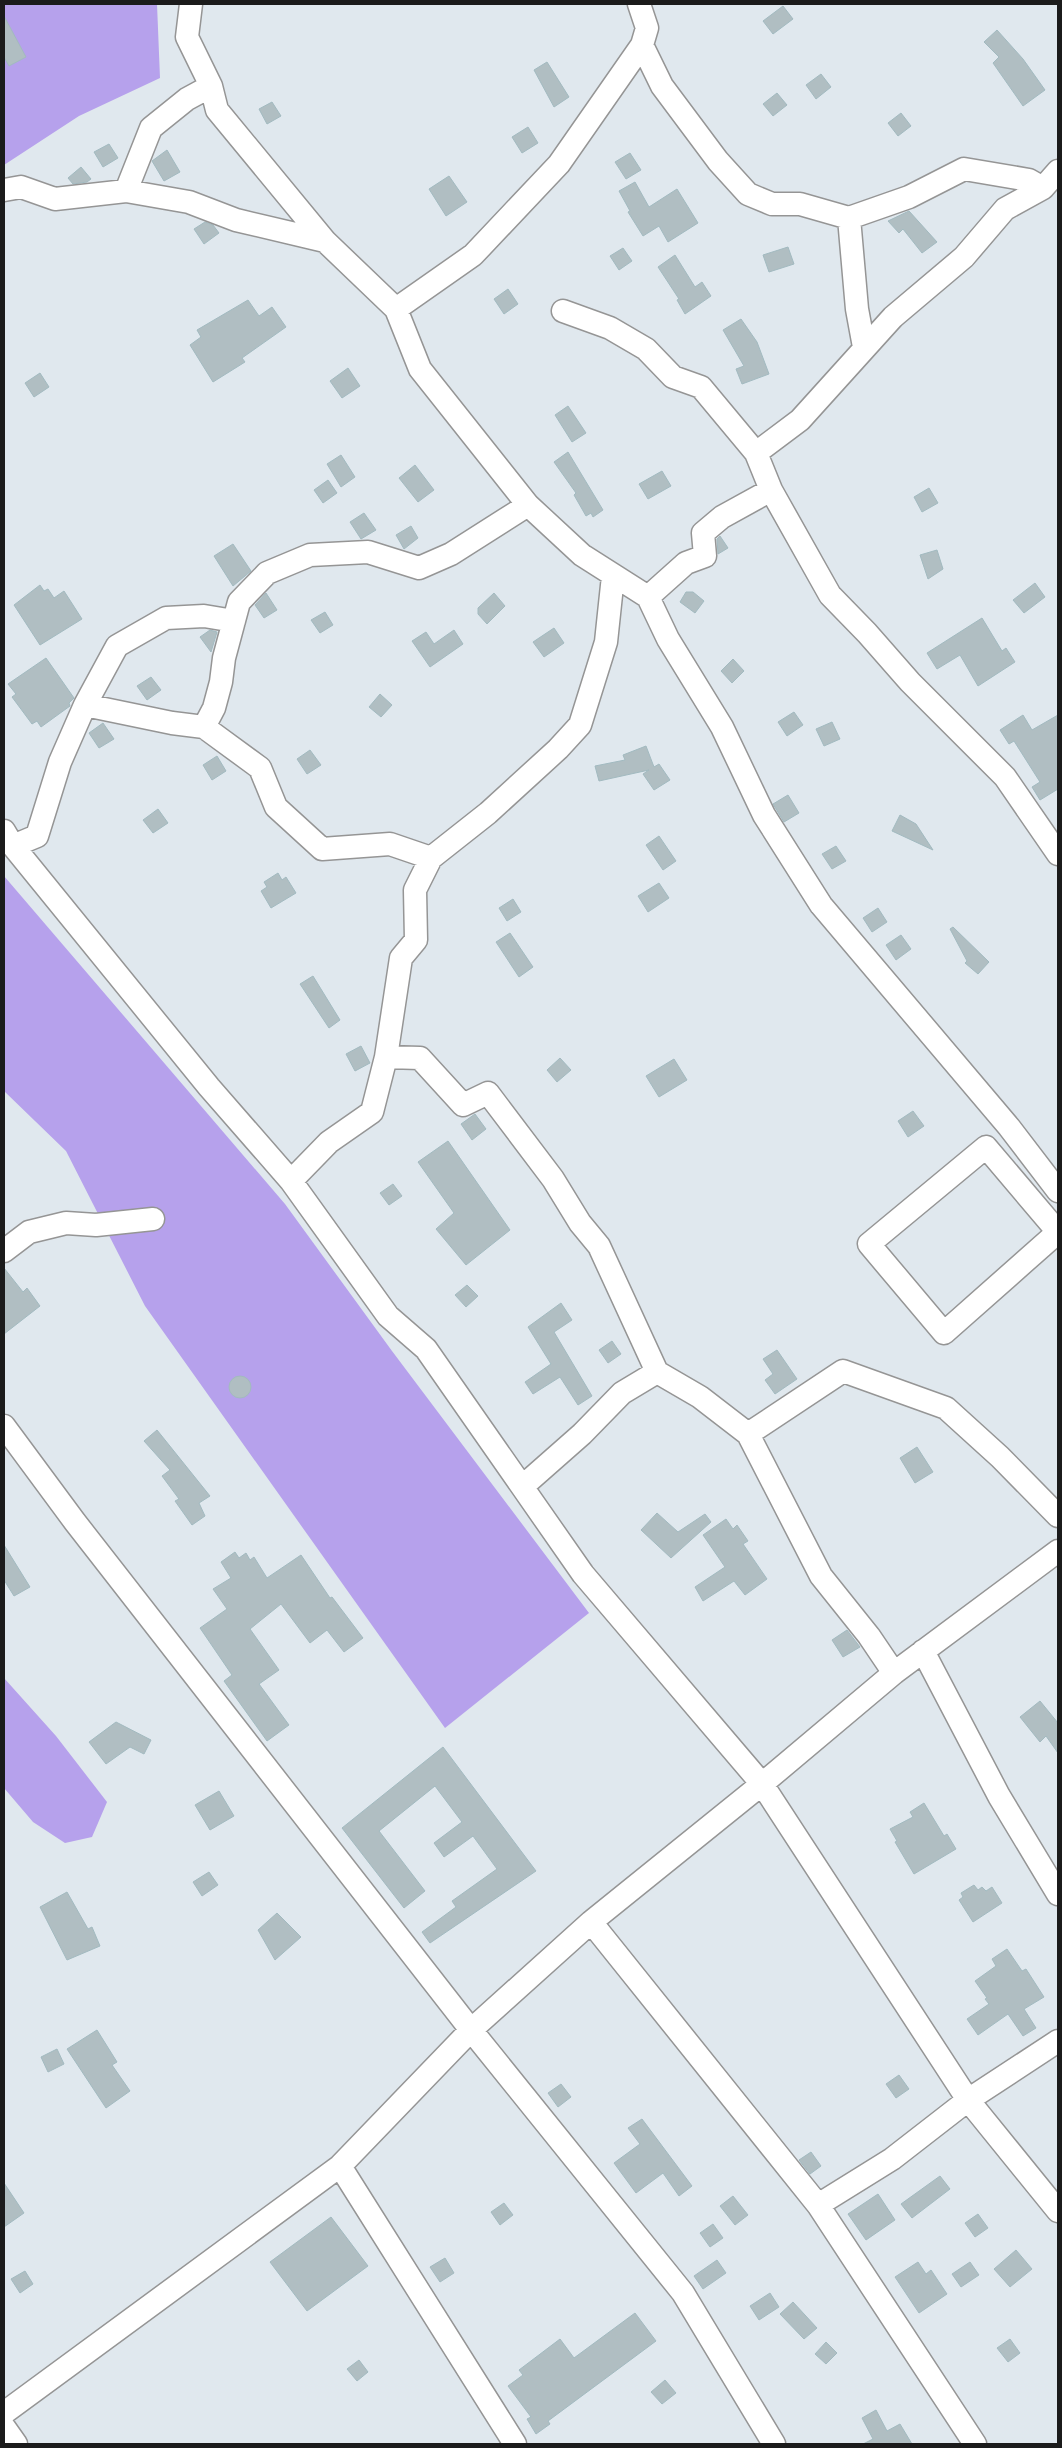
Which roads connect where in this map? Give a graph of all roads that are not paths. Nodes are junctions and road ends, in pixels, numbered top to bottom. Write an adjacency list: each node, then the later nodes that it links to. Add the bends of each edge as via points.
1 (191, 4): 4 (street, via 186,36)
2 (639, 4): 3 (street, via 647,28)
3 (642, 45): 9 (street, via 662,86 718,161 748,194 772,204 800,204); 11 (street, via 558,164 473,255)
4 (211, 86): 8 (street, via 187,99 151,128); 10 (street, via 217,110)
5 (1058, 171): 6 (street)
6 (1043, 188): 9 (street, via 1029,180 964,169 909,197); 13 (street, via 1005,209 964,258 893,317)
7 (4, 190): 8 (street, via 21,188 55,199)
8 (126, 190): 10 (street, via 189,202 236,220)
9 (849, 218): 13 (street, via 857,309)
10 (325, 241): 11 (street)
11 (396, 309): 16 (street, via 420,369)
12 (563, 312): 14 (street, via 610,328 646,349 673,376 701,388)
13 (864, 347): 14 (street, via 800,420)
14 (756, 453): 15 (street)
15 (771, 490): 18 (street, via 722,517 703,533 705,556 686,563); 23 (street, via 830,595 1004,777)
16 (528, 505): 17 (street, via 582,554); 19 (street, via 451,554 419,568 368,552 310,555 267,573 239,602)
17 (613, 576): 18 (street); 24 (street, via 606,642 580,725 558,750 488,813)
18 (648, 597): 28 (street, via 668,639 722,727 764,815 821,905 1009,1127)
19 (234, 621): 20 (street, via 204,616 166,618 117,646); 21 (street, via 214,708)
20 (85, 705): 21 (street); 22 (street, via 60,762 37,836)
21 (204, 727): 24 (street, via 260,768 276,807 322,849 390,844)
22 (9, 839): 27 (street, via 208,1087)
23 (1058, 854)
24 (431, 858): 25 (street, via 415,890 416,940 401,958)
25 (386, 1057): 27 (street, via 372,1112 329,1142); 31 (street, via 420,1058 463,1105 488,1093 599,1246)
26 (986, 1147): 26 (street, via 1058,1232 944,1333 869,1244)
27 (291, 1182): 34 (street, via 388,1316 426,1349)
28 (1058, 1191)
29 (153, 1219): 30 (street, via 96,1225 66,1223 29,1232)
30 (4, 1251)
31 (657, 1372): 33 (street, via 700,1398); 34 (street, via 622,1393)
32 (4, 1426): 42 (street, via 75,1522)
33 (748, 1434): 35 (street, via 843,1371 946,1408); 38 (street, via 821,1576 870,1636)
34 (523, 1486): 39 (street, via 582,1574)
35 (1058, 1516)
36 (1058, 1551): 37 (street)
37 (923, 1650): 38 (street); 40 (street, via 999,1796)
38 (894, 1673): 39 (street)
39 (762, 1784): 41 (street); 44 (street)
40 (1058, 1894)
41 (591, 1922): 42 (street); 46 (street)
42 (471, 2030): 45 (street); 52 (street, via 683,2293)
43 (1058, 2041): 44 (street)
44 (968, 2100): 46 (street, via 892,2159); 47 (street)
45 (340, 2166): 48 (street); 51 (street)
46 (818, 2205): 53 (street)
47 (1058, 2211)
48 (4, 2413)
49 (4, 2428): 50 (street)
50 (16, 2444)
51 (515, 2444)
52 (774, 2444)
53 (976, 2444)

